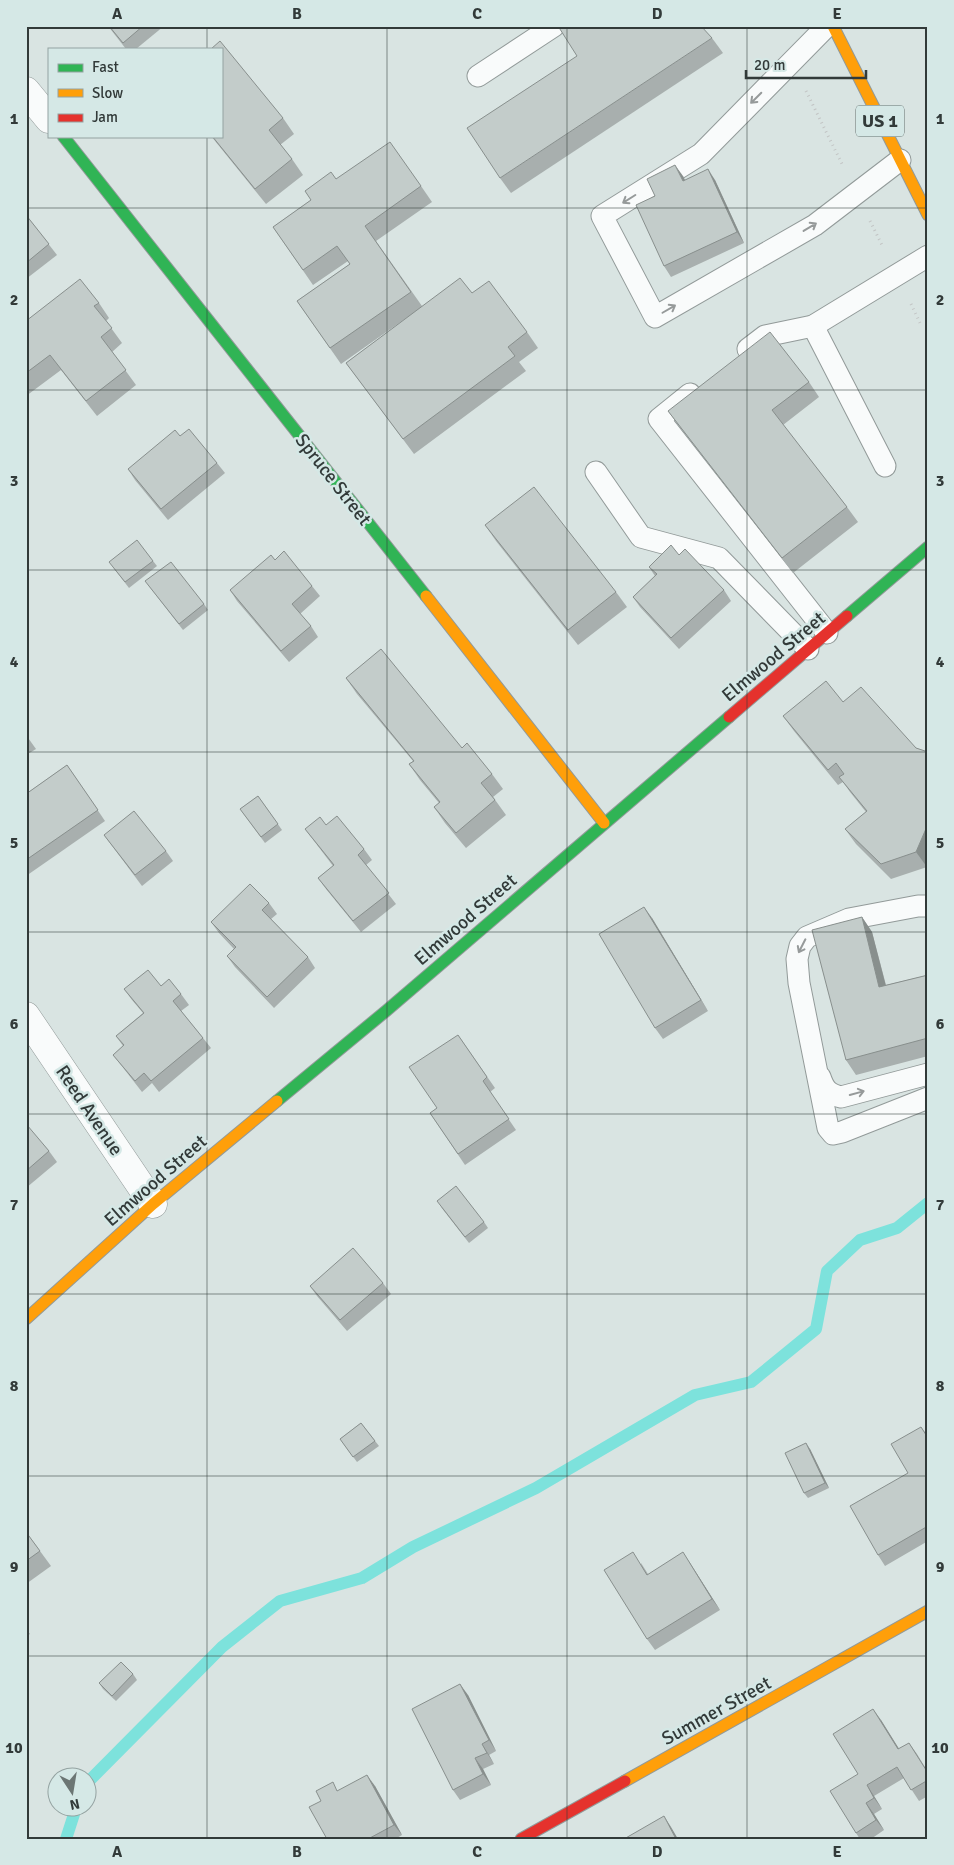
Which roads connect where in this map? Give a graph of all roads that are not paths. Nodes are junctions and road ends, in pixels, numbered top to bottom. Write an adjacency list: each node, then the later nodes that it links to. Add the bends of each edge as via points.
1 (554, 26): 4 (lane)
2 (827, 26): 8 (lane, one-way to 8, via 701,154 602,216 655,317 815,225)
3 (833, 26): 8 (main road, US 1)
4 (478, 76)
5 (26, 90): 6 (street)
6 (48, 118)
7 (65, 138): 19 (main road, Spruce Street)
8 (900, 160): 9 (main road, US 1)
9 (928, 215)
10 (928, 256): 11 (lane)
11 (814, 326): 12 (lane, via 765,336); 14 (lane)
12 (734, 360)
13 (704, 383): 17 (lane, via 659,419)
14 (885, 466)
15 (596, 472): 18 (lane, via 641,537 719,558)
16 (928, 547): 17 (main road, Elmwood Street)
17 (827, 633): 18 (main road, Elmwood Street)
18 (808, 649): 19 (main road, Elmwood Street)
19 (604, 823): 27 (main road, Elmwood Street, via 386,1011)
20 (928, 890): 22 (lane)
21 (928, 906): 22 (lane)
22 (850, 919): 24 (lane, one-way to 24, via 807,937 800,946 797,959)
23 (26, 1016): 27 (street, Reed Avenue)
24 (814, 1060): 25 (lane, one-way to 25, via 826,1091 841,1097); 26 (lane, via 828,1128 833,1134)
25 (928, 1074)
26 (928, 1098)
27 (153, 1204): 28 (main road, Elmwood Street)
28 (26, 1319)
29 (928, 1611): 30 (main road, Summer Street)
30 (521, 1839)

